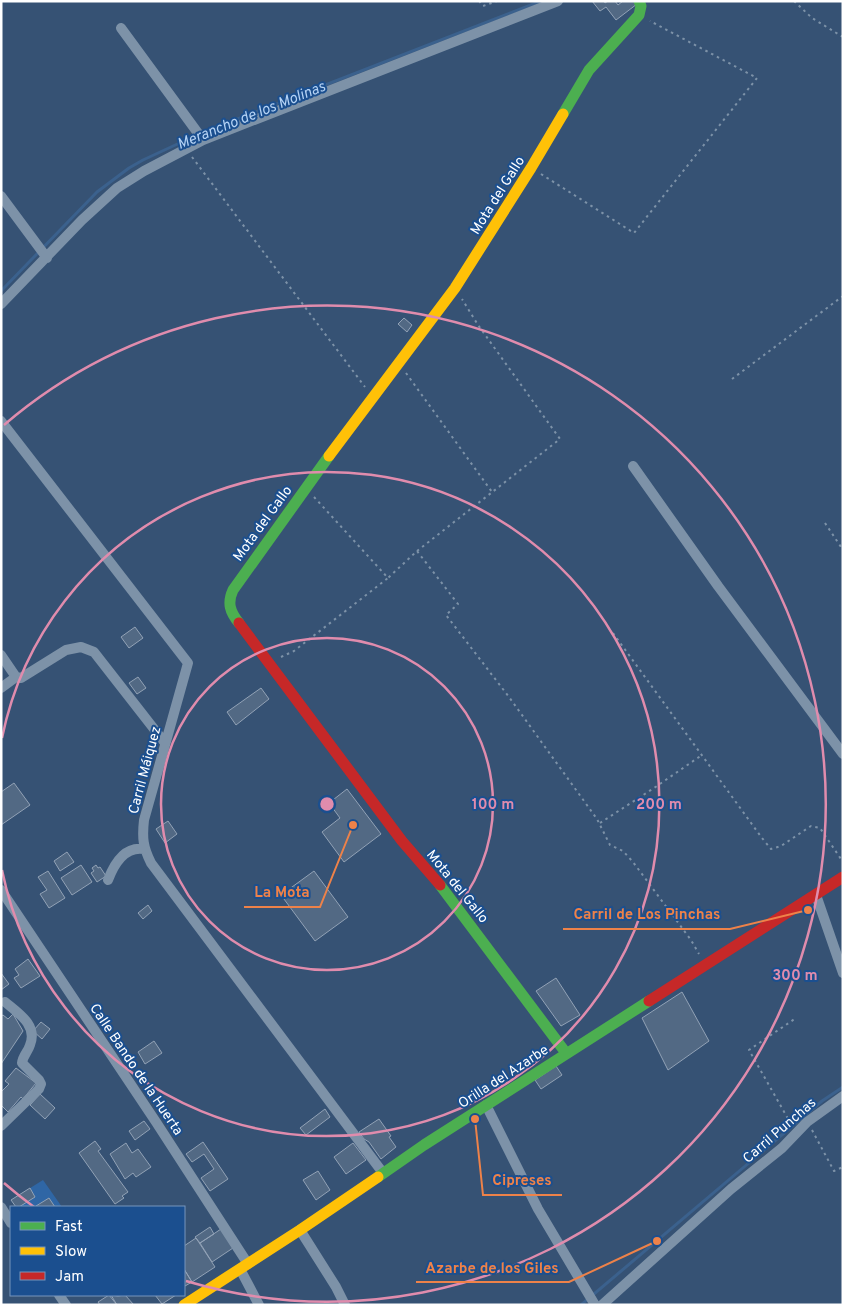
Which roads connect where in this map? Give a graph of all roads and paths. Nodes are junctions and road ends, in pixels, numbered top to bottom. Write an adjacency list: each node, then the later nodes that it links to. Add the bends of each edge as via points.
1 (479, 1): 2 (path, via 483,6)
2 (496, 1)
3 (558, 1): 9 (street)
4 (639, 1): 6 (street)
5 (794, 1): 8 (path, via 812,18)
6 (639, 15): 11 (street, Mota del Gallo, via 589,70); 11 (path, via 758,78 634,233)
7 (121, 28): 9 (street)
8 (843, 37)
9 (201, 136): 10 (street)
10 (186, 149): 13 (street, via 117,188); 19 (path, via 366,387)
11 (532, 168): 14 (street, Mota del Gallo)
12 (1, 196): 13 (street)
13 (42, 252): 16 (street)
14 (455, 288): 17 (street, Mota del Gallo); 23 (path, via 560,439)
15 (843, 296): 18 (path)
16 (1, 304)
17 (399, 364): 19 (street, Mota del Gallo); 23 (path)
18 (732, 379)
19 (375, 394): 22 (street, Mota del Gallo)
20 (1, 421): 33 (street, Carril Máiquez, via 188,663)
21 (633, 466): 34 (street)
22 (305, 488): 27 (path); 30 (street, Mota del Gallo, via 230,595 230,611)
23 (492, 492): 26 (path)
24 (825, 523): 25 (path)
25 (843, 550)
26 (416, 551): 27 (path); 36 (path, via 458,604 446,615)
27 (388, 578): 30 (path, via 294,651)
28 (613, 633): 35 (path)
29 (1, 654): 31 (street)
30 (270, 663): 47 (street, Mota del Gallo)
31 (16, 677): 32 (street); 33 (street, via 22,678 66,650 81,647 94,652)
32 (1, 688)
33 (165, 743): 37 (street, Carril Máiquez, via 144,820)
34 (843, 754)
35 (702, 755): 36 (path); 38 (path, via 772,849 811,826 820,828)
36 (600, 824): 43 (path, via 610,845 623,851 633,862 691,940)
37 (144, 849): 40 (street, via 137,848 123,855); 54 (street, Carril Máiquez, via 151,863)
38 (843, 862)
39 (843, 877): 42 (street, Orilla del Azarbe)
40 (108, 880)
41 (1, 890): 58 (street, Calle Bando de la Huerta, via 156,1122)
42 (816, 895): 43 (street, Orilla del Azarbe); 44 (street)
43 (705, 965): 47 (street, Orilla del Azarbe)
44 (843, 973)
45 (5, 1002): 52 (street, via 29,1026 32,1039 22,1063 41,1084)
46 (796, 1018): 50 (path, via 749,1050)
47 (566, 1053): 49 (street, Orilla del Azarbe)
48 (843, 1096): 51 (street, Carril Punchas)
49 (486, 1105): 54 (street, Orilla del Azarbe); 62 (street, via 538,1209)
50 (791, 1121)
51 (807, 1122): 53 (path, via 834,1171); 63 (street, Carril Punchas, via 782,1148)
52 (1, 1126)
53 (843, 1167)
54 (384, 1172): 57 (street, Orilla del Azarbe)
55 (1, 1207): 56 (street)
56 (10, 1220)
57 (300, 1230): 58 (street, Orilla del Azarbe); 61 (street)
58 (244, 1266): 59 (street, Orilla del Azarbe); 60 (street, Calle Bando de la Huerta)
59 (184, 1305)
60 (259, 1305)
61 (345, 1305)
62 (596, 1305)
63 (602, 1305)

